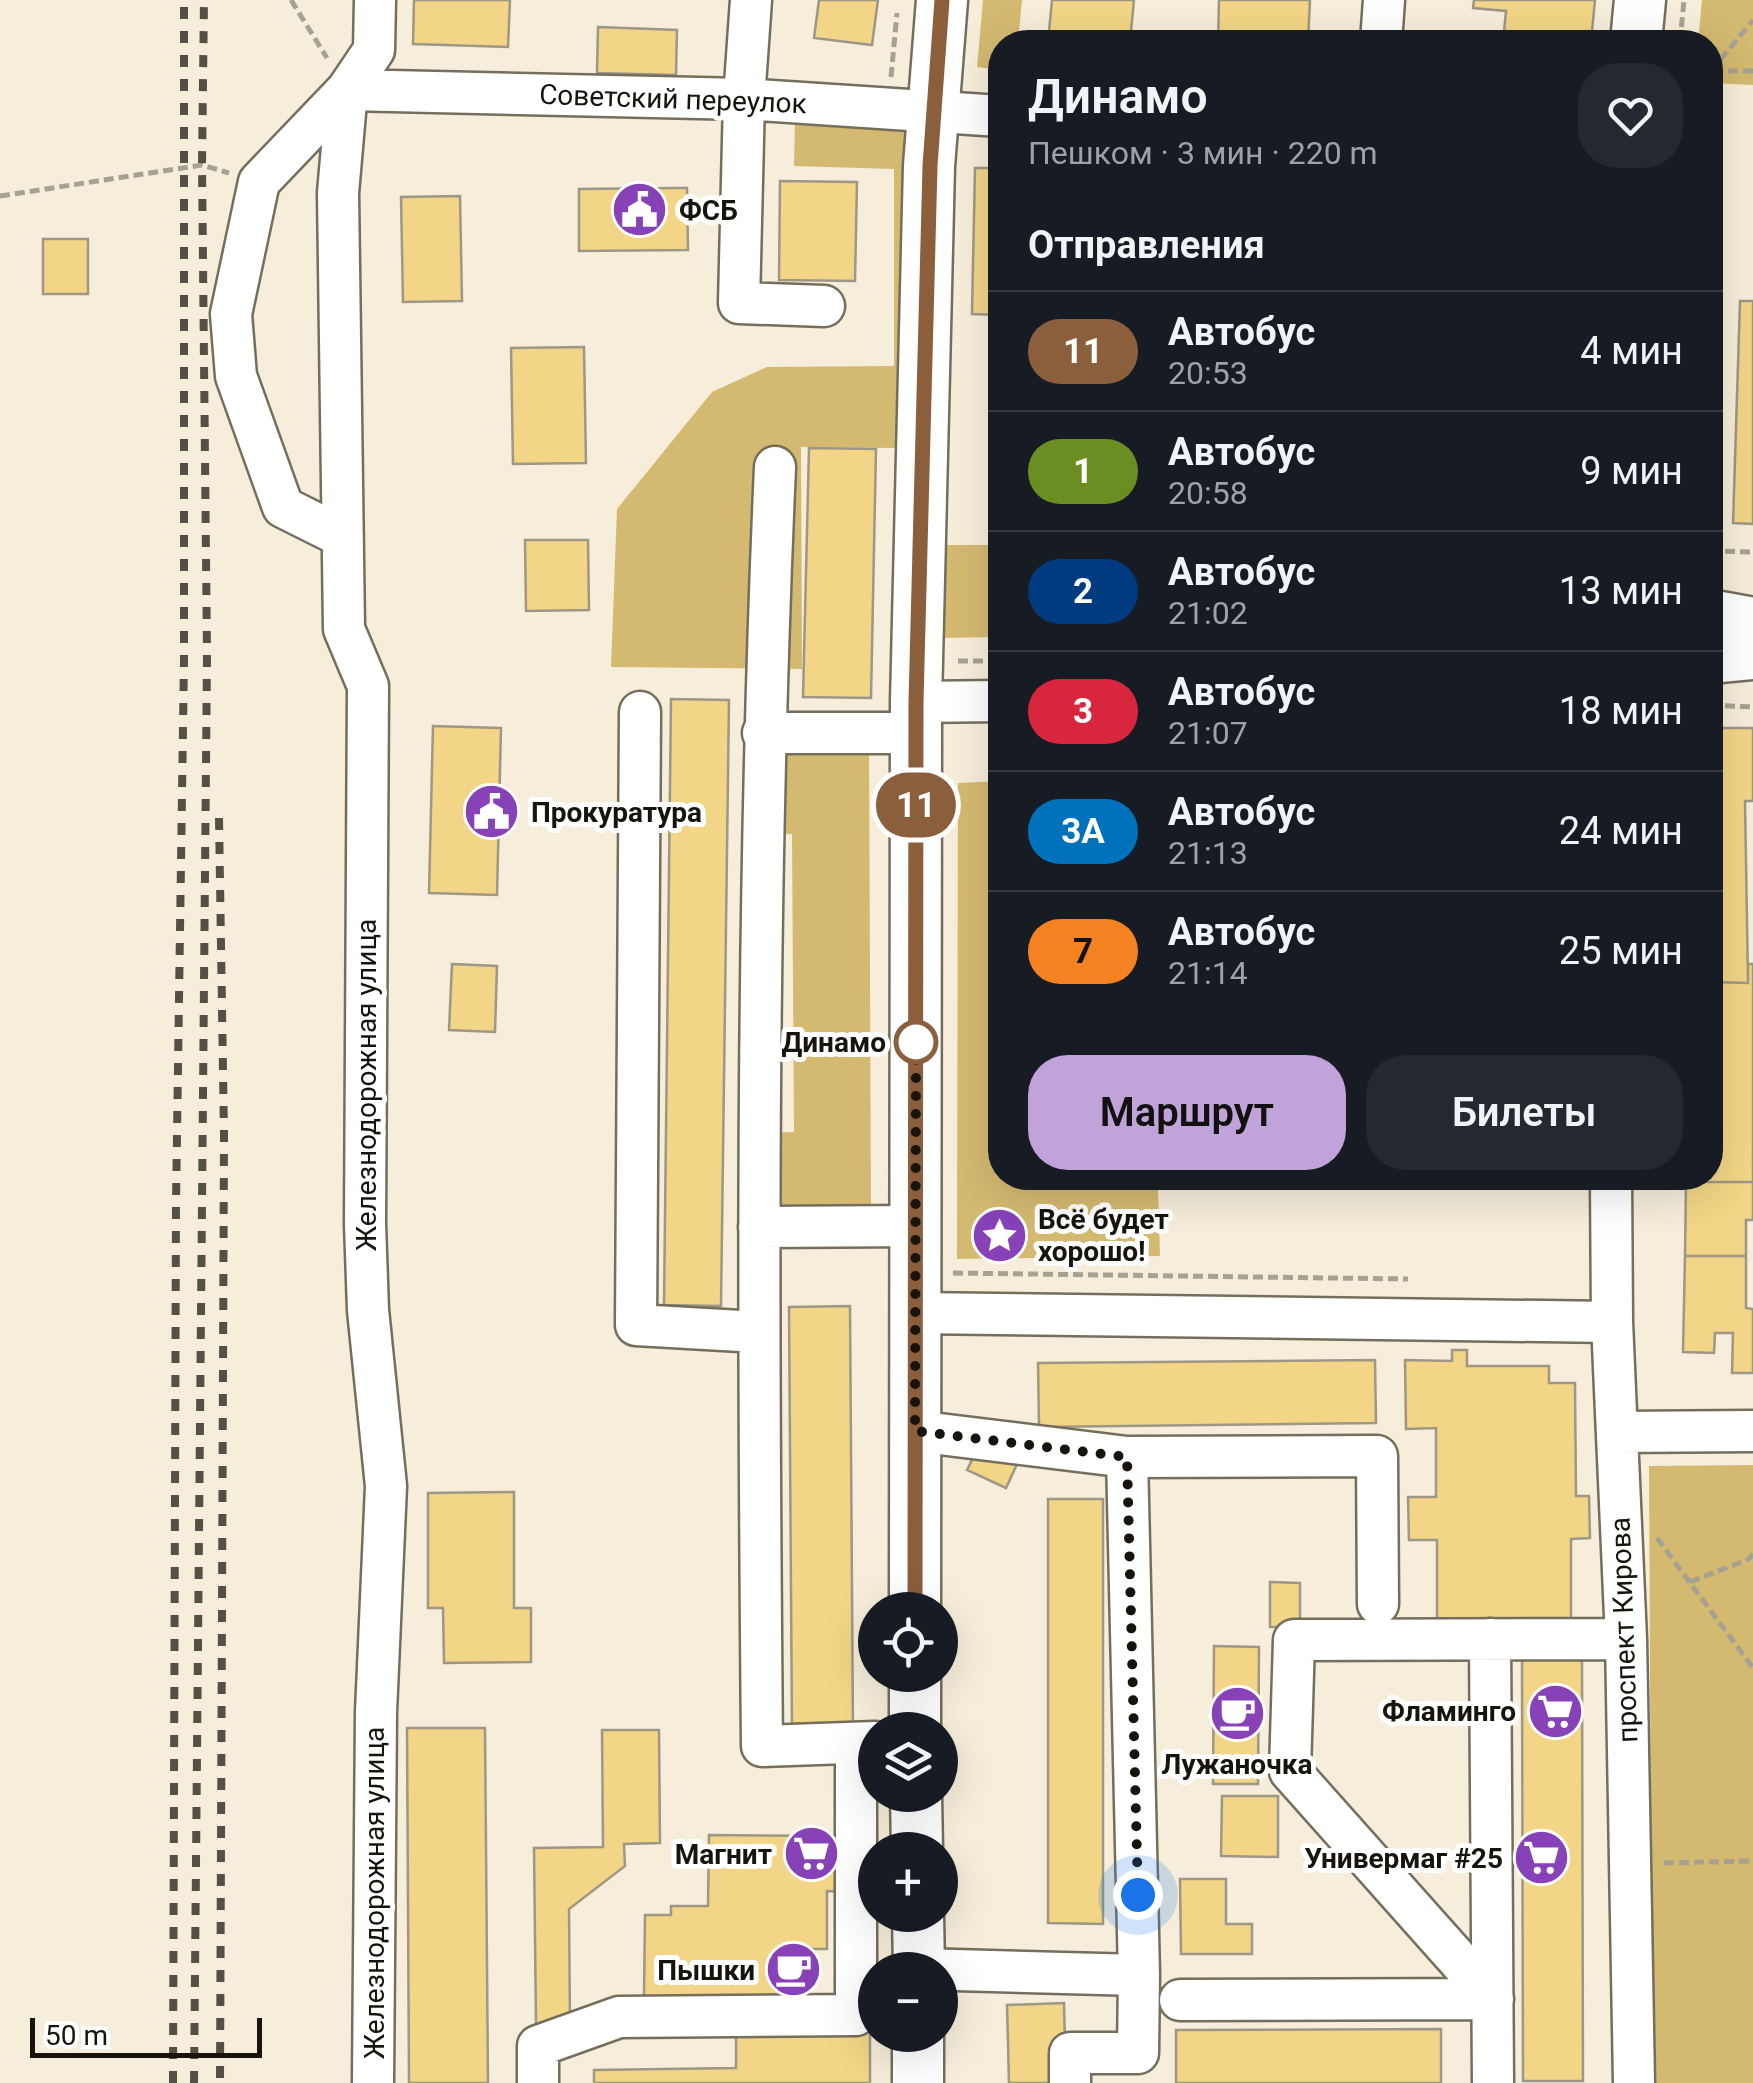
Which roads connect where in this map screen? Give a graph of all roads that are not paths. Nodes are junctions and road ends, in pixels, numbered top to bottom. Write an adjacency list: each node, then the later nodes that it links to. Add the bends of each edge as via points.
1 (375, 0): 8 (street, via 374,50)
2 (751, 0): 9 (street)
3 (942, 0): 10 (main road)
4 (1384, 0): 6 (street)
5 (1640, 0): 7 (main road)
6 (1382, 30)
7 (1637, 30)
8 (346, 90): 9 (street, Советский переулок); 14 (street, Железнодорожная улица, via 338,194); 14 (street, via 259,182 231,314 236,376 284,507)
9 (744, 99): 10 (street, Советский переулок); 12 (street, via 739,303)
10 (911, 110): 11 (street, Советский переулок); 21 (main road)
11 (988, 115)
12 (824, 306)
13 (774, 466): 22 (street)
14 (341, 536): 44 (street, Железнодорожная улица, via 344,629 368,686 365,1224 386,1486 376,1712)
15 (1723, 617): 16 (main road)
16 (1753, 623)
17 (1753, 659): 18 (street)
18 (1723, 662)
19 (988, 703): 21 (street)
20 (640, 712): 28 (street, via 636,1326)
21 (916, 718): 22 (street); 24 (main road)
22 (763, 733): 25 (street)
23 (1611, 1190): 27 (street, проспект Кирова)
24 (915, 1226): 25 (street); 26 (main road)
25 (759, 1227): 28 (street)
26 (914, 1313): 27 (street); 29 (main road)
27 (1612, 1322): 31 (street, проспект Кирова)
28 (758, 1332): 37 (street, via 762,1746)
29 (915, 1431): 32 (street); 33 (main road)
30 (1753, 1431): 31 (street)
31 (1618, 1432): 35 (street, проспект Кирова)
32 (1127, 1457): 34 (street, via 1377,1456); 40 (street)
33 (915, 1592)
34 (1378, 1604)
35 (1626, 1639): 36 (street); 49 (street, проспект Кирова)
36 (1490, 1640): 41 (street); 41 (street, via 1294,1640 1290,1771)
37 (858, 1742)
38 (863, 1812): 45 (street, via 856,2015 619,2017 538,2046)
39 (958, 1971): 40 (street)
40 (1140, 1974): 47 (street, via 1138,2053 1070,2053)
41 (1493, 1999): 42 (street); 48 (street)
42 (1180, 2000)
43 (918, 2052): 46 (main road)
44 (373, 2083)
45 (538, 2083)
46 (918, 2083)
47 (1070, 2083)
48 (1494, 2083)
49 (1634, 2083)

